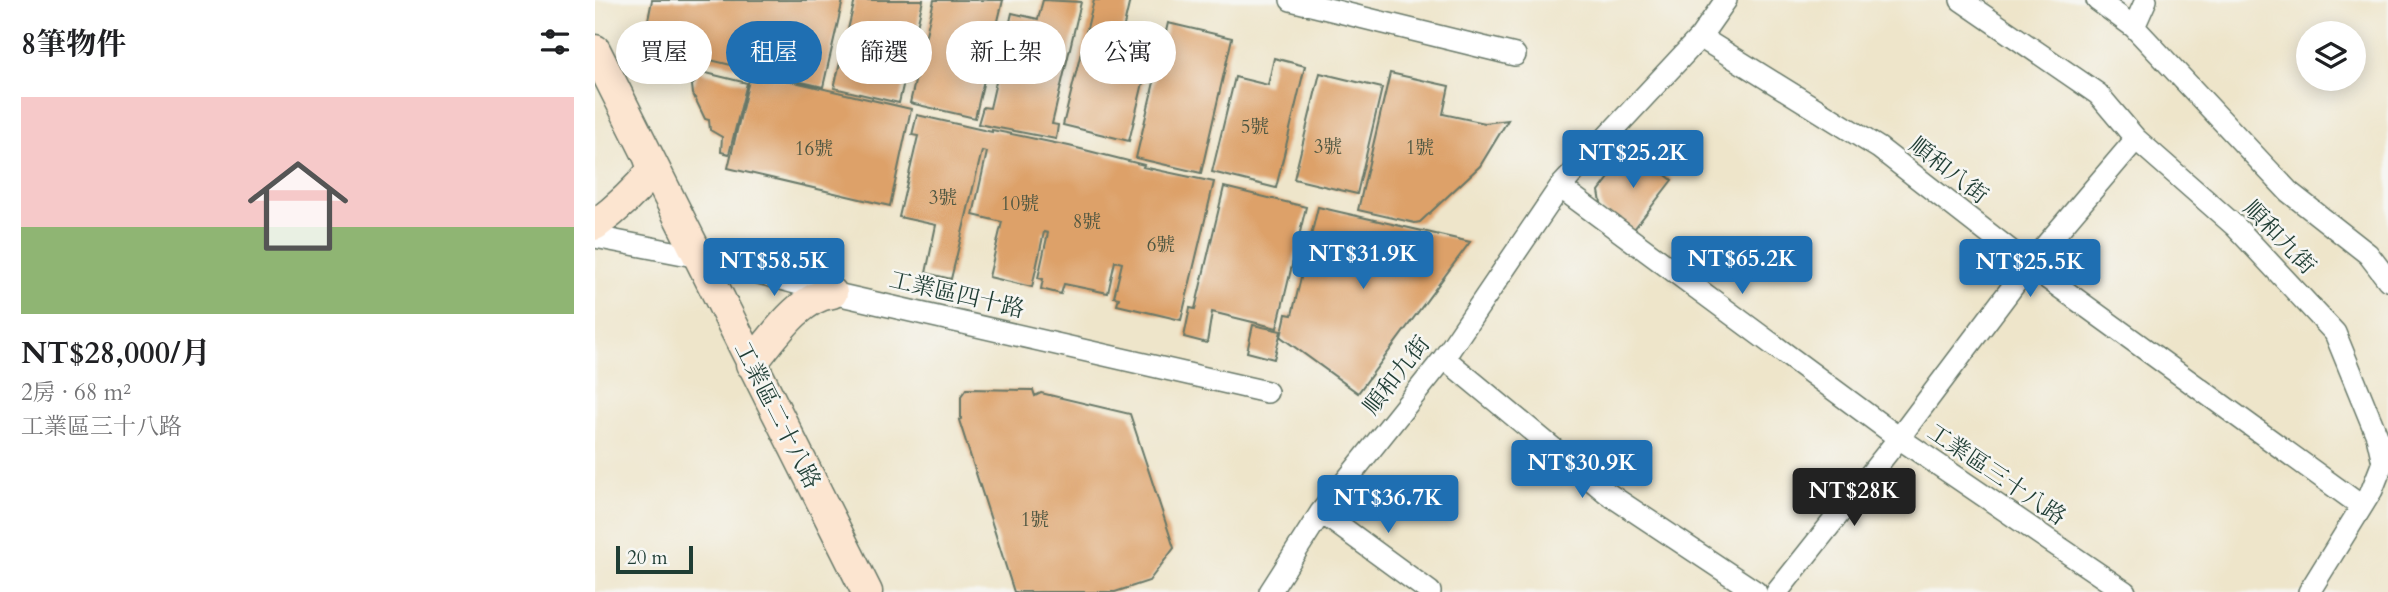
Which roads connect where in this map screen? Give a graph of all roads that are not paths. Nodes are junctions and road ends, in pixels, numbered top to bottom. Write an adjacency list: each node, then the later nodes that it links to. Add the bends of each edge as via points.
1 (1291, 0): 9 (street)
2 (1726, 0): 7 (street, 順和九街)
3 (1961, 0): 10 (street, 順和九街, via 2098,94)
4 (2097, 0): 6 (street)
5 (2146, 0): 6 (street)
6 (2134, 27): 17 (street, via 2289,192 2368,254)
7 (1700, 37): 12 (street, 順和九街); 16 (street, 順和八街, via 1879,148)
8 (595, 50): 11 (street, 工業區二十八路)
9 (1515, 55)
10 (2136, 139): 16 (street); 23 (street, 順和九街, via 2235,226 2335,333 2383,462 2372,490)
11 (649, 158): 13 (street, via 653,170 627,201); 15 (street, 工業區二十八路)
12 (1560, 187): 19 (street, 順和九街); 22 (street)
13 (595, 225)
14 (595, 237): 15 (street, 工業區四十路)
15 (700, 258): 18 (street, 工業區四十路); 20 (street, 工業區二十八路)
16 (2029, 265): 22 (street); 23 (street, 順和八街)
17 (2388, 280)
18 (832, 293): 20 (street, via 803,304); 21 (street, 工業區四十路)
19 (1444, 358): 24 (street, 順和九街); 28 (street, via 1607,493)
20 (751, 364): 25 (street, 工業區二十八路)
21 (1267, 392)
22 (1899, 438): 29 (street, 工業區三十八路); 30 (street, 工業區三十八路)
23 (2360, 505): 31 (street, 順和九街)
24 (1321, 512): 26 (street, 順和九街); 27 (street)
25 (867, 592)
26 (1270, 592)
27 (1430, 592)
28 (1756, 592)
29 (1777, 592)
30 (2125, 592)
31 (2309, 592)

